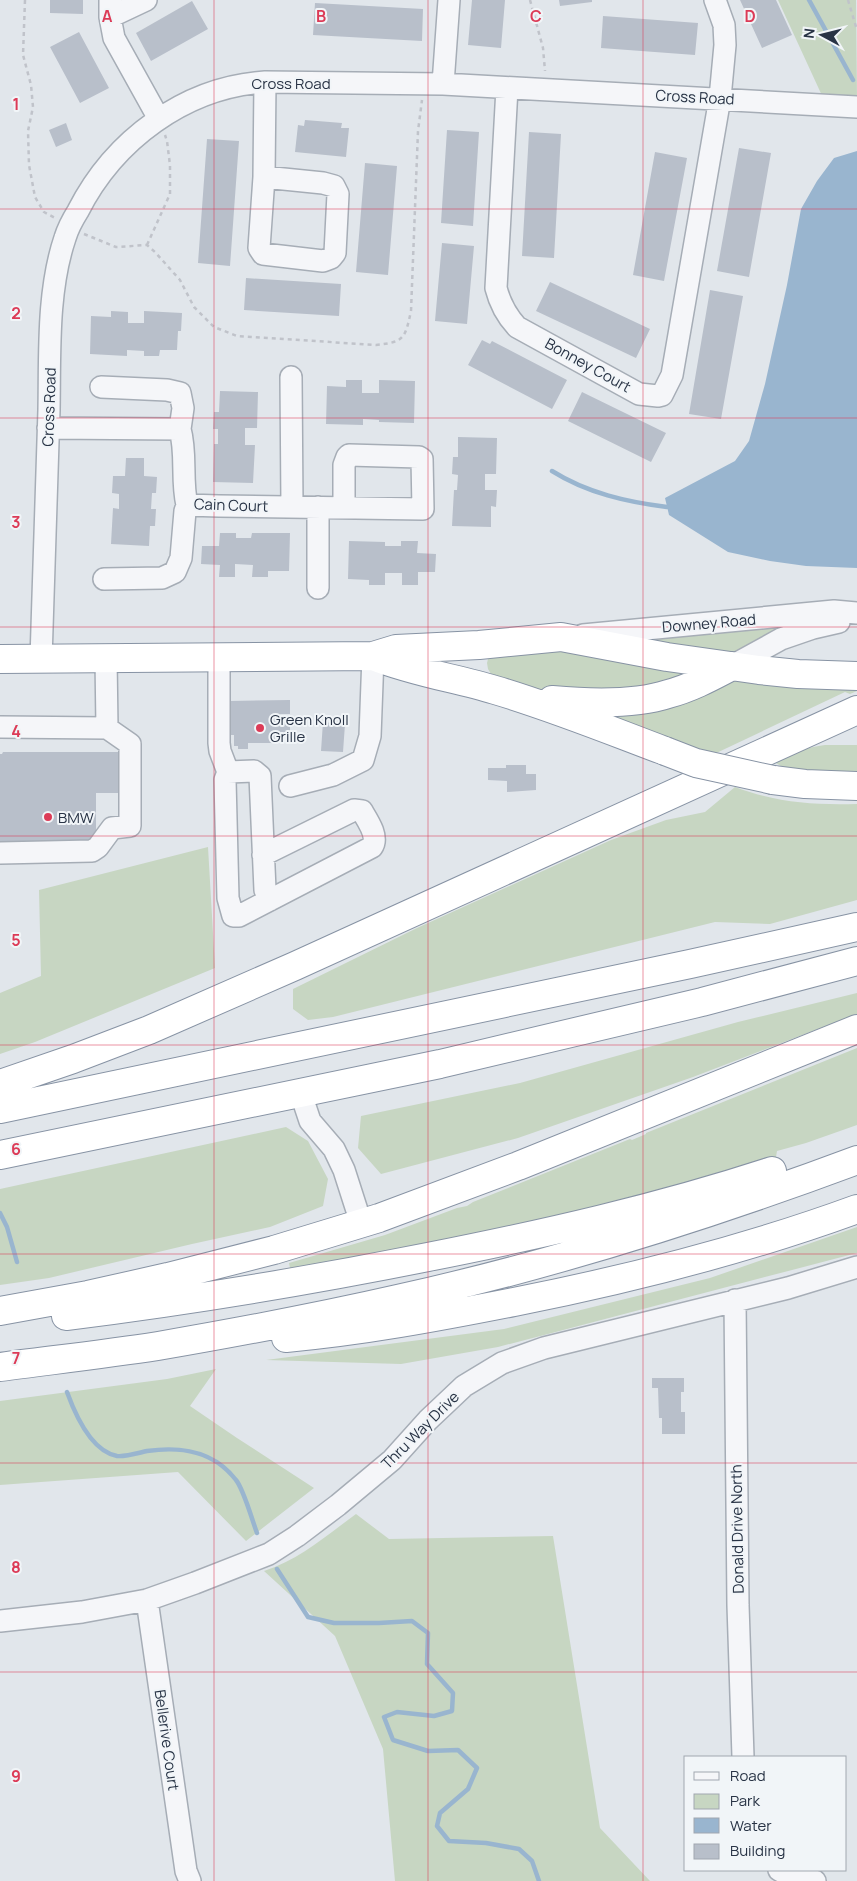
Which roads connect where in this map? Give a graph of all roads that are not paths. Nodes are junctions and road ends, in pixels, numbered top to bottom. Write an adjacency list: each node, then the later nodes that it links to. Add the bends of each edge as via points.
1 (146, 0): 4 (street)
2 (449, 0): 6 (street)
3 (715, 0): 8 (street, via 725,35)
4 (110, 9): 10 (street, via 114,38)
5 (265, 82): 6 (street, Cross Road); 10 (street, Cross Road, via 244,83 212,92 179,106); 11 (street)
6 (433, 84): 7 (street, Cross Road)
7 (507, 88): 8 (street, Cross Road); 8 (street, Bonney Court, via 496,288 500,304 518,327 640,394 658,396 662,395 672,375)
8 (720, 98): 9 (street, Cross Road)
9 (857, 107)
10 (159, 119): 14 (street, Cross Road, via 108,163 88,191 65,236 57,266 51,325)
11 (264, 177): 11 (street, via 259,248 263,254 323,261 331,258 335,253 338,194 334,186)
12 (291, 377): 17 (street)
13 (101, 387): 15 (street, Cain Court, via 180,393 183,408)
14 (48, 428): 15 (street); 29 (street, Cross Road)
15 (180, 429): 16 (street, Cain Court, via 184,444)
16 (187, 505): 17 (street, Cain Court); 20 (street, via 181,558 175,572 162,578)
17 (292, 507): 18 (street, Cain Court)
18 (318, 507): 19 (street, Cain Court); 21 (street)
19 (344, 508): 19 (street, Cain Court, via 423,509 422,459 346,457)
20 (104, 579)
21 (318, 588)
22 (857, 614): 23 (street, Downey Road, via 834,611); 30 (street, Downey Road, via 844,621 781,639)
23 (561, 637): 24 (highway); 30 (highway)
24 (479, 645): 25 (highway, via 396,649); 32 (highway, via 470,664 471,673)
25 (373, 656): 26 (highway); 32 (highway, via 395,665); 38 (street, via 370,736 363,760 323,779)
26 (219, 657): 27 (highway); 37 (street, via 219,743)
27 (106, 658): 29 (highway); 36 (street)
28 (0, 659): 29 (highway)
29 (41, 659)
30 (732, 666): 31 (highway, via 798,674); 33 (highway, via 698,684 658,696 600,703)
31 (857, 676)
32 (480, 685): 33 (highway)
33 (518, 697): 39 (highway, bridge, via 696,763 773,780)
34 (857, 710): 46 (highway, via 150,1030)
35 (0, 727): 36 (street)
36 (107, 728): 40 (street, via 130,744 130,826 112,828 92,851)
37 (228, 772): 41 (street, via 254,771 260,776); 42 (street, via 225,780 230,908 237,917)
38 (290, 786)
39 (857, 786)
40 (0, 853)
41 (263, 855): 42 (street, via 265,890); 42 (street, via 356,810 363,814 375,840 372,847)
42 (270, 900)
43 (857, 927): 48 (highway)
44 (857, 961): 47 (highway, via 702,1002)
45 (857, 1029): 53 (highway, via 518,1166)
46 (0, 1084)
47 (301, 1094): 50 (highway); 53 (street, via 310,1121 334,1149 344,1170)
48 (0, 1110)
49 (857, 1143): 57 (highway, via 686,1198 523,1238 316,1279 150,1305)
50 (0, 1156)
51 (857, 1160): 58 (highway, via 706,1214 544,1263 320,1316)
52 (857, 1209): 58 (highway, via 749,1245 598,1285 415,1322 298,1337)
53 (361, 1224): 56 (highway, via 168,1277)
54 (857, 1267): 55 (street, Thru Way Drive)
55 (735, 1300): 60 (street, Thru Way Drive, via 544,1348 502,1363 464,1386 392,1460 297,1536 269,1554); 62 (street, Donald Drive North)
56 (0, 1311)
57 (0, 1323)
58 (157, 1346): 59 (highway)
59 (0, 1367)
60 (147, 1600): 61 (street, Thru Way Drive, via 82,1612); 64 (street, Bellerive Court)
61 (0, 1621)
62 (743, 1756)
63 (782, 1872): 65 (street, via 796,1879)
64 (190, 1881)
65 (815, 1881)

